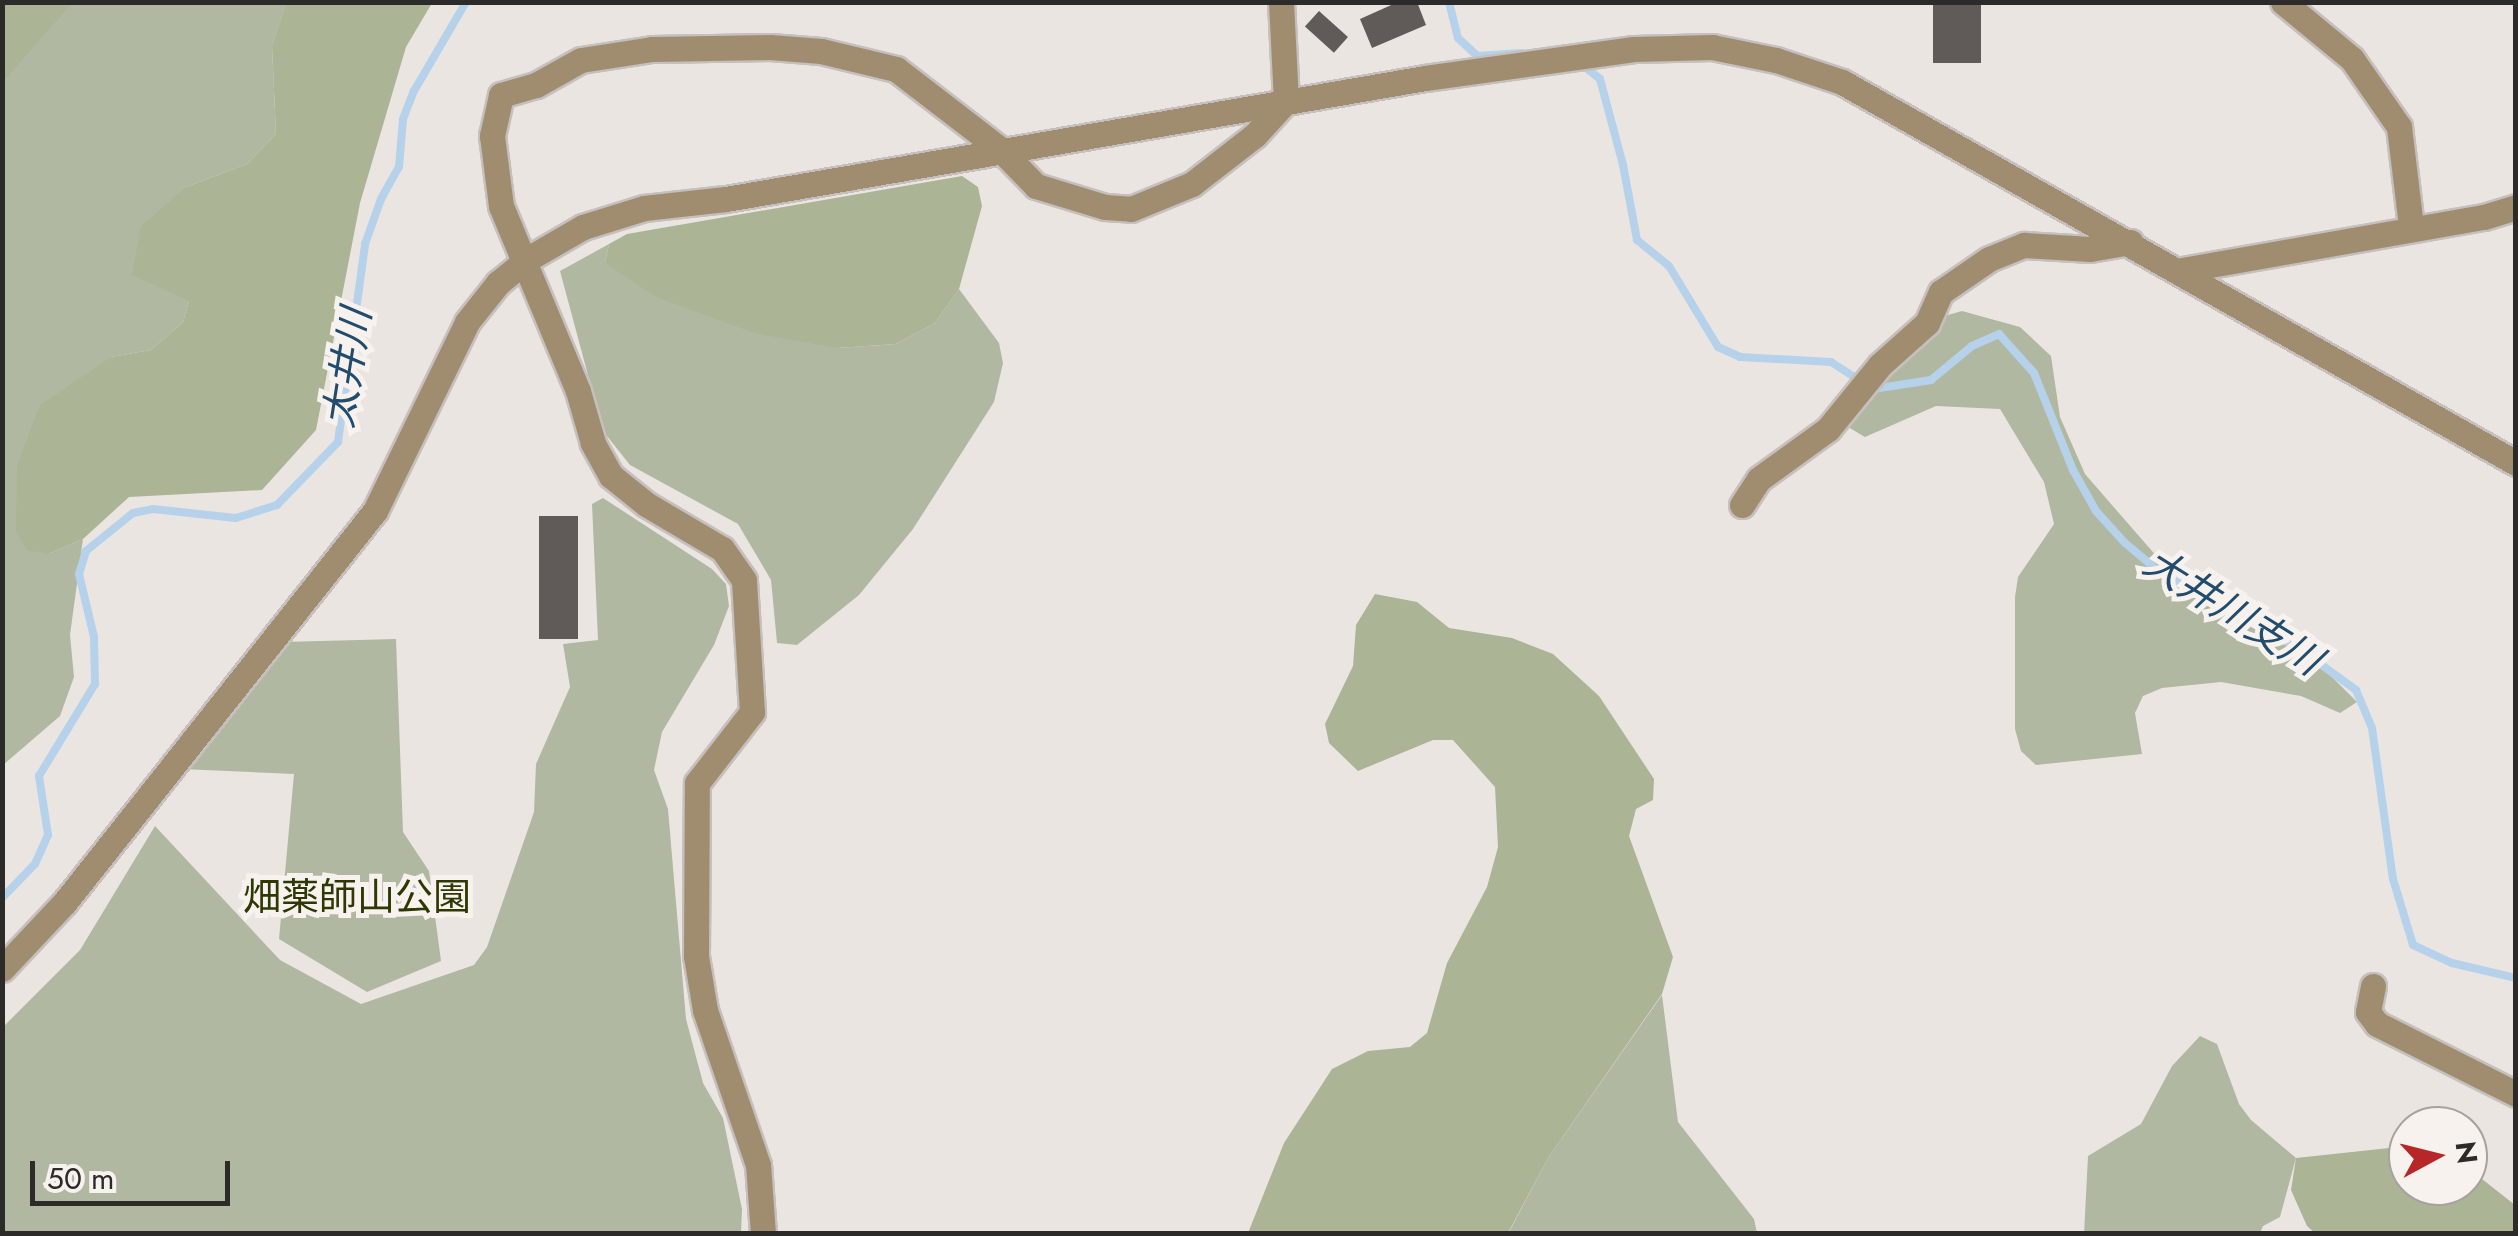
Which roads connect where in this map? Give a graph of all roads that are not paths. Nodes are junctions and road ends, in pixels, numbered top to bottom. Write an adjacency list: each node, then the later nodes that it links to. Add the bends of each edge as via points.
1 (1281, 2): 3 (street)
2 (2284, 2): 6 (street, via 2352,59 2399,127)
3 (1286, 101): 4 (street); 4 (street, via 1192,184 1131,209 1105,208 1036,186); 7 (street, via 1634,49 1712,46 1842,82)
4 (1001, 150): 8 (street, via 644,208 583,227); 8 (street, via 896,69 821,51 652,49 581,60 501,96 492,136 501,206)
5 (2516, 207): 6 (street)
6 (2411, 226): 9 (street)
7 (2130, 242): 9 (street); 11 (street, via 2090,249 2024,245 1989,259 1941,292 1927,323 1880,365 1828,429 1759,479)
8 (526, 260): 12 (street, via 468,322 375,511 65,902); 15 (street, via 592,443 611,476 722,549 744,580 752,712 697,784 696,956 705,1010 758,1164)
9 (2182, 270): 10 (street)
10 (2516, 462)
11 (1742, 504)
12 (2, 970)
13 (2372, 986): 14 (street, via 2368,1012 2377,1024)
14 (2516, 1094)
15 (763, 1234)

